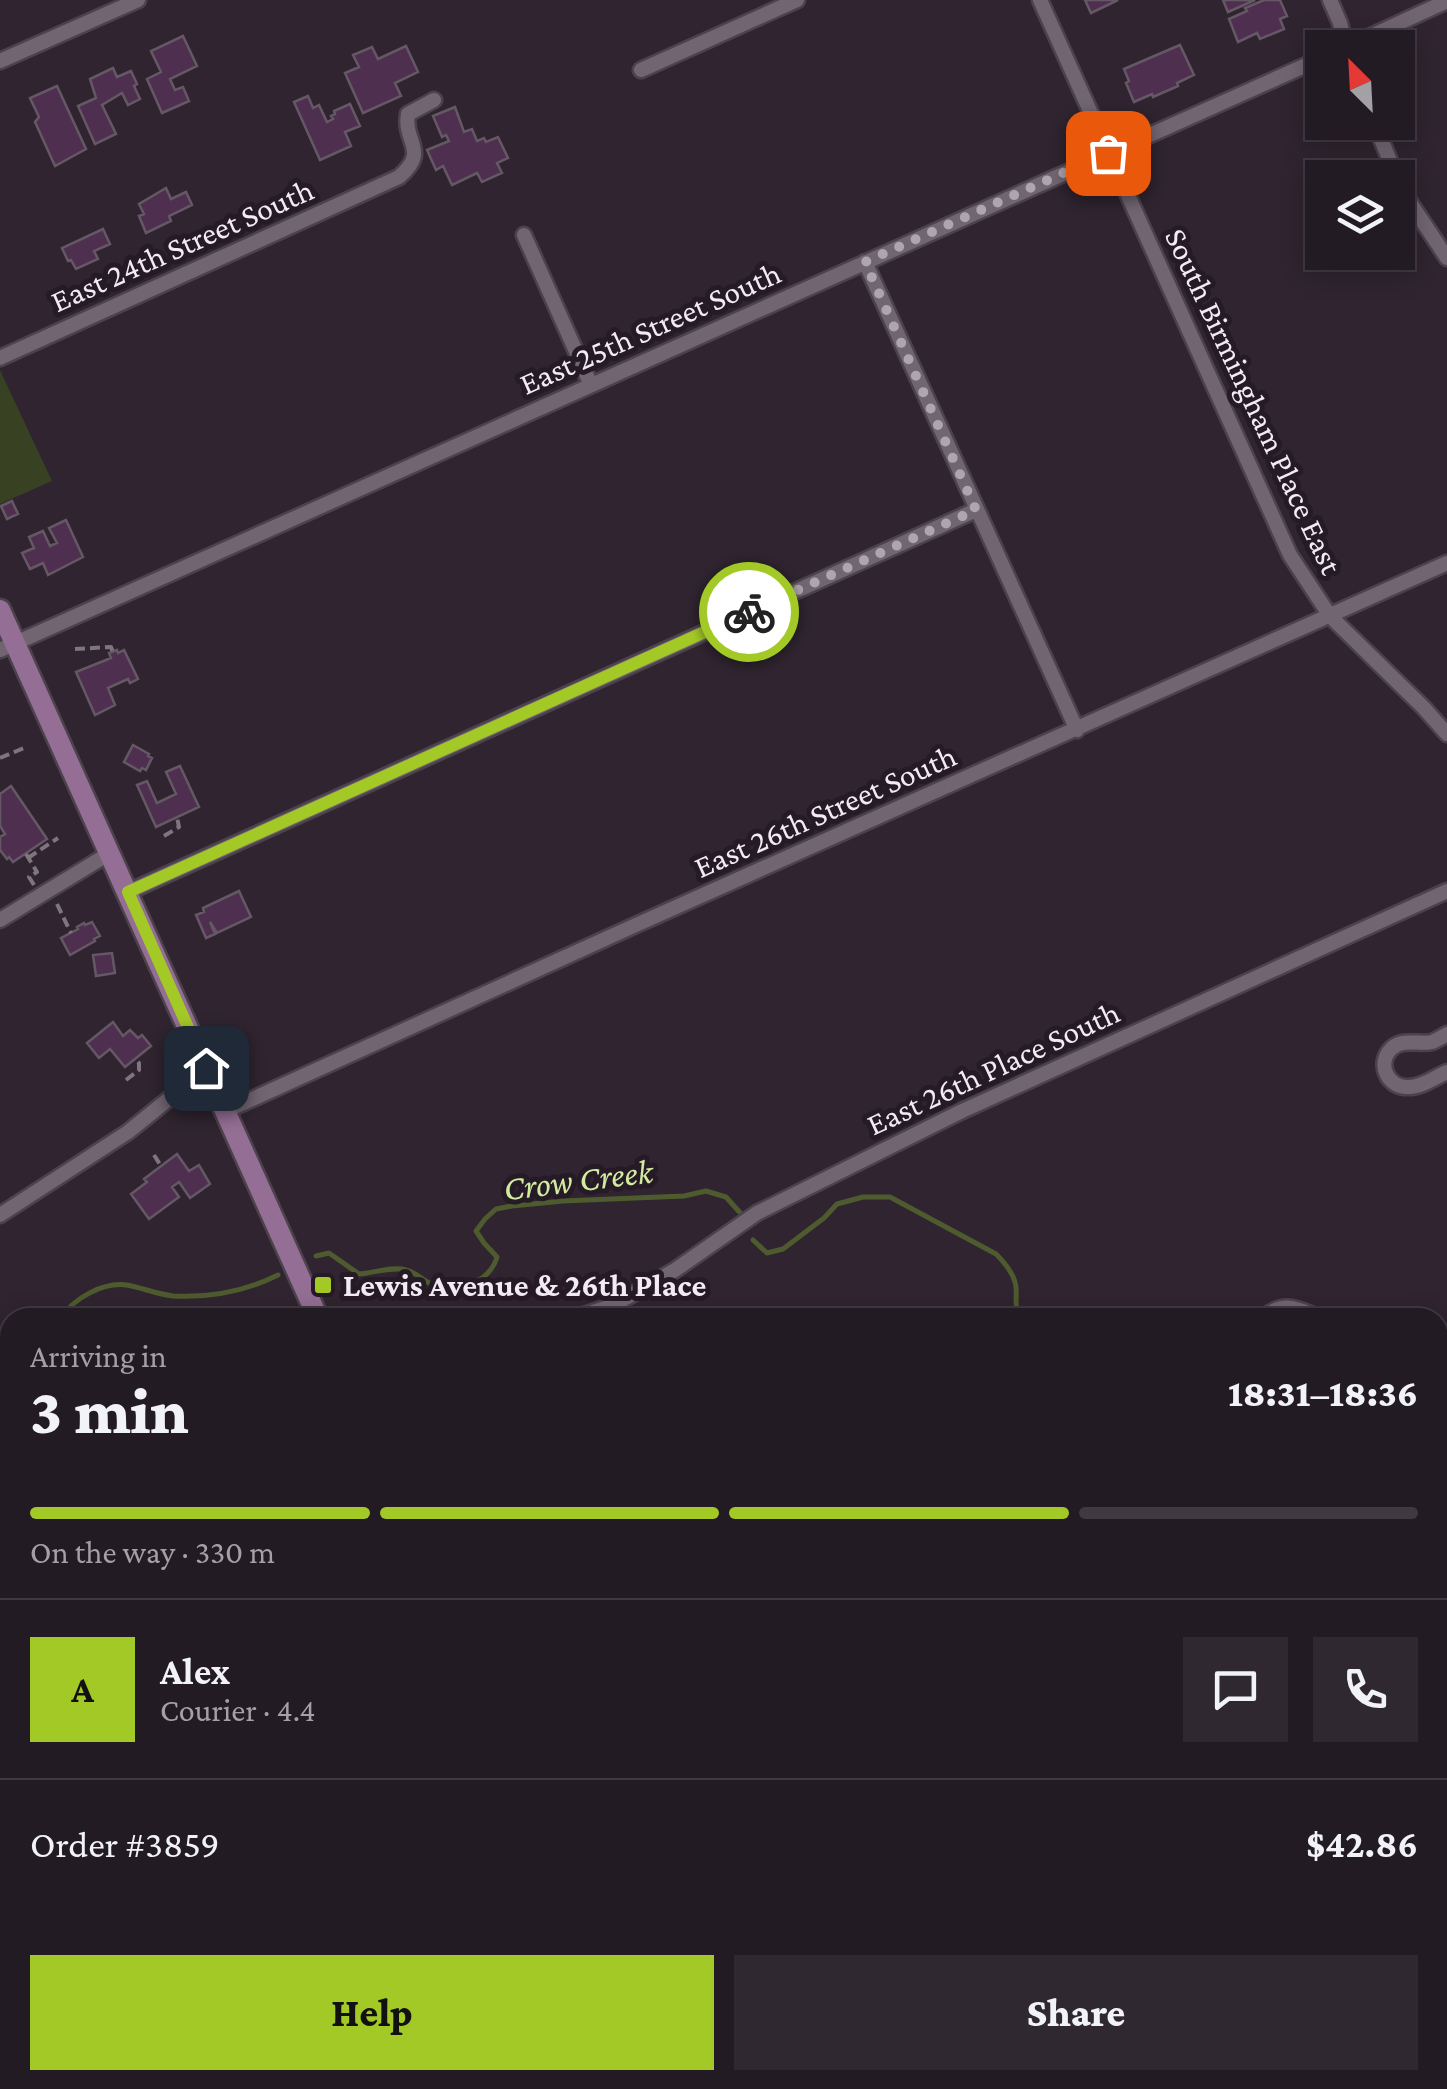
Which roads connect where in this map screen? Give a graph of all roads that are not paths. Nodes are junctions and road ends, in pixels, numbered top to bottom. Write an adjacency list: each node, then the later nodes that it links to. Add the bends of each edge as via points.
1 (138, 0): 8 (street)
2 (797, 0): 10 (street)
3 (1040, 0): 12 (street, South Birmingham Place East)
4 (1330, 0): 6 (street)
5 (1447, 1): 7 (street)
6 (1342, 30)
7 (1383, 30)
8 (0, 61)
9 (1305, 66): 12 (street, East 25th Street South)
10 (641, 70)
11 (434, 100): 17 (street, East 24th Street South, via 408,114 415,158 399,178)
12 (1108, 153): 16 (street, East 25th Street South); 22 (street, South Birmingham Place East, via 1280,535)
13 (1415, 209): 15 (street)
14 (524, 235): 18 (street)
15 (1447, 258)
16 (865, 262): 18 (street, East 25th Street South); 19 (street)
17 (0, 358)
18 (591, 385): 23 (street, East 25th Street South)
19 (976, 510): 24 (street); 28 (street)
20 (1447, 563): 22 (street, East 26th Street South)
21 (0, 610): 23 (main road)
22 (1330, 616): 24 (street, East 26th Street South); 25 (street, South Birmingham Place East)
23 (8, 646): 26 (main road)
24 (1077, 730): 33 (street, East 26th Street South)
25 (1447, 734)
26 (110, 853): 28 (main road); 29 (street)
27 (1447, 891): 36 (street, East 26th Place South, via 931,1126 757,1213)
28 (128, 892): 31 (main road)
29 (0, 920)
30 (1447, 1034): 32 (street, via 1398,1045 1385,1070 1405,1088)
31 (206, 1068): 33 (main road); 34 (street, via 128,1132)
32 (1447, 1072)
33 (226, 1111): 35 (main road)
34 (0, 1215)
35 (314, 1308)
36 (606, 1308)

